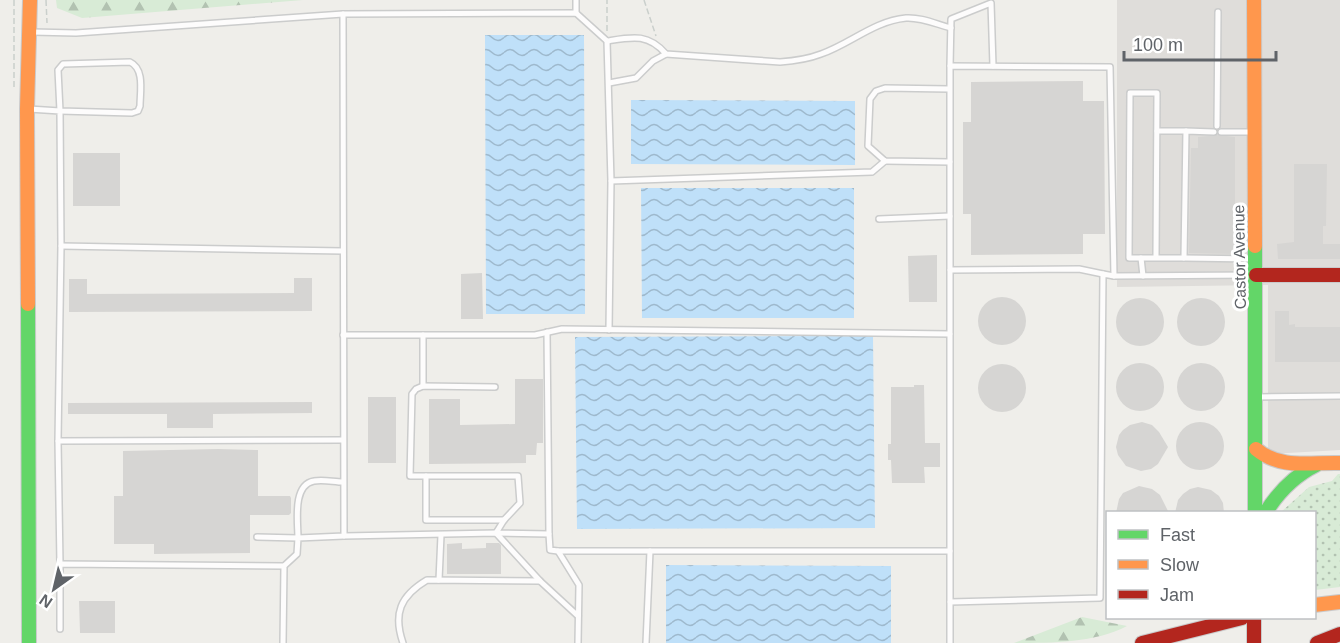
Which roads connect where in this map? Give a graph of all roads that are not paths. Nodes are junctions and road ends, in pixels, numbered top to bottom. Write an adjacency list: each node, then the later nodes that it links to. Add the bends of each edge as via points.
1 (30, 0): 8 (main road)
2 (576, 0): 5 (lane)
3 (1254, 0): 22 (main road, Castor Avenue)
4 (1218, 12): 17 (lane)
5 (576, 13): 6 (lane); 9 (lane)
6 (343, 14): 8 (lane, via 48,34); 29 (lane)
7 (951, 28): 10 (lane, via 918,19 893,21 822,54 780,62); 11 (lane); 12 (lane, via 951,19 991,3)
8 (30, 32): 15 (main road)
9 (607, 41): 10 (lane, via 642,38); 13 (lane)
10 (666, 54): 13 (lane, via 636,78)
11 (950, 66): 12 (lane); 14 (lane)
12 (993, 66): 38 (lane, via 1110,67)
13 (609, 83): 25 (lane)
14 (950, 89): 23 (lane, via 885,88 872,94 868,146); 24 (lane)
15 (27, 109): 16 (lane); 82 (main road)
16 (60, 111): 16 (lane, via 132,114 140,106 140,71 130,62 63,64 58,70); 28 (lane)
17 (1217, 126)
18 (1157, 131): 19 (lane); 30 (lane, via 1157,93 1130,93 1129,258); 31 (lane)
19 (1186, 131): 20 (lane); 32 (lane)
20 (1214, 132)
21 (1221, 132): 22 (lane)
22 (1254, 132): 33 (main road, Castor Avenue)
23 (885, 161): 24 (lane); 25 (lane, via 872,172)
24 (950, 162): 26 (lane)
25 (611, 181): 40 (lane)
26 (950, 216): 27 (lane); 34 (lane)
27 (879, 219)
28 (61, 246): 29 (lane); 50 (lane)
29 (343, 251): 42 (lane)
30 (1141, 258): 31 (lane); 39 (lane)
31 (1156, 258): 32 (lane)
32 (1184, 258): 33 (lane)
33 (1255, 259): 36 (main road, Castor Avenue)
34 (950, 270): 35 (lane, via 1079,269); 43 (lane)
35 (1103, 274): 38 (lane); 68 (lane)
36 (1256, 275): 37 (main road); 39 (lane); 48 (main road, Castor Avenue)
37 (1340, 275)
38 (1114, 276): 39 (lane)
39 (1143, 276)
40 (609, 330): 41 (lane); 43 (lane)
41 (547, 332): 44 (lane); 60 (lane)
42 (343, 334): 44 (lane); 49 (lane)
43 (950, 334): 67 (lane)
44 (423, 335): 45 (lane)
45 (423, 386): 46 (lane); 54 (lane, via 412,394 410,476)
46 (495, 387)
47 (1340, 396): 48 (lane)
48 (1256, 397): 51 (main road, Castor Avenue)
49 (343, 440): 50 (lane); 55 (lane)
50 (58, 441): 70 (lane)
51 (1256, 449): 52 (main road, via 1279,463); 56 (main road, Castor Avenue)
52 (1325, 463): 53 (main road); 57 (main road, via 1308,468 1288,482)
53 (1340, 463)
54 (426, 476): 58 (lane, via 426,520); 58 (lane, via 518,476 520,503)
55 (344, 482): 62 (lane); 64 (lane, via 313,481 302,489)
56 (1255, 511)
57 (1267, 511)
58 (504, 520): 59 (lane)
59 (496, 533): 60 (lane); 61 (lane); 73 (lane)
60 (549, 534): 65 (lane, via 550,550)
61 (441, 535): 62 (lane); 72 (lane)
62 (344, 536): 64 (lane)
63 (257, 537): 64 (lane)
64 (298, 538): 71 (lane, via 297,554)
65 (558, 551): 66 (lane); 77 (lane, via 579,585)
66 (650, 551): 67 (lane); 86 (lane)
67 (950, 551): 74 (lane)
68 (1100, 557): 69 (lane); 74 (lane, via 1100,598)
69 (1106, 557)
70 (60, 564): 71 (lane); 80 (lane)
71 (284, 566): 83 (lane)
72 (439, 580): 73 (lane); 84 (lane, via 427,580 404,600 398,614)
73 (540, 580): 77 (lane)
74 (950, 602): 87 (lane)
75 (1340, 602): 76 (main road)
76 (1316, 605)
77 (578, 616): 85 (lane)
78 (1238, 619): 88 (main road)
79 (1254, 619): 89 (main road)
80 (60, 628)
81 (1340, 634): 90 (main road)
82 (29, 643)
83 (283, 643)
84 (403, 643)
85 (578, 643)
86 (646, 643)
87 (950, 643)
88 (1142, 643)
89 (1254, 643)
90 (1317, 643)

